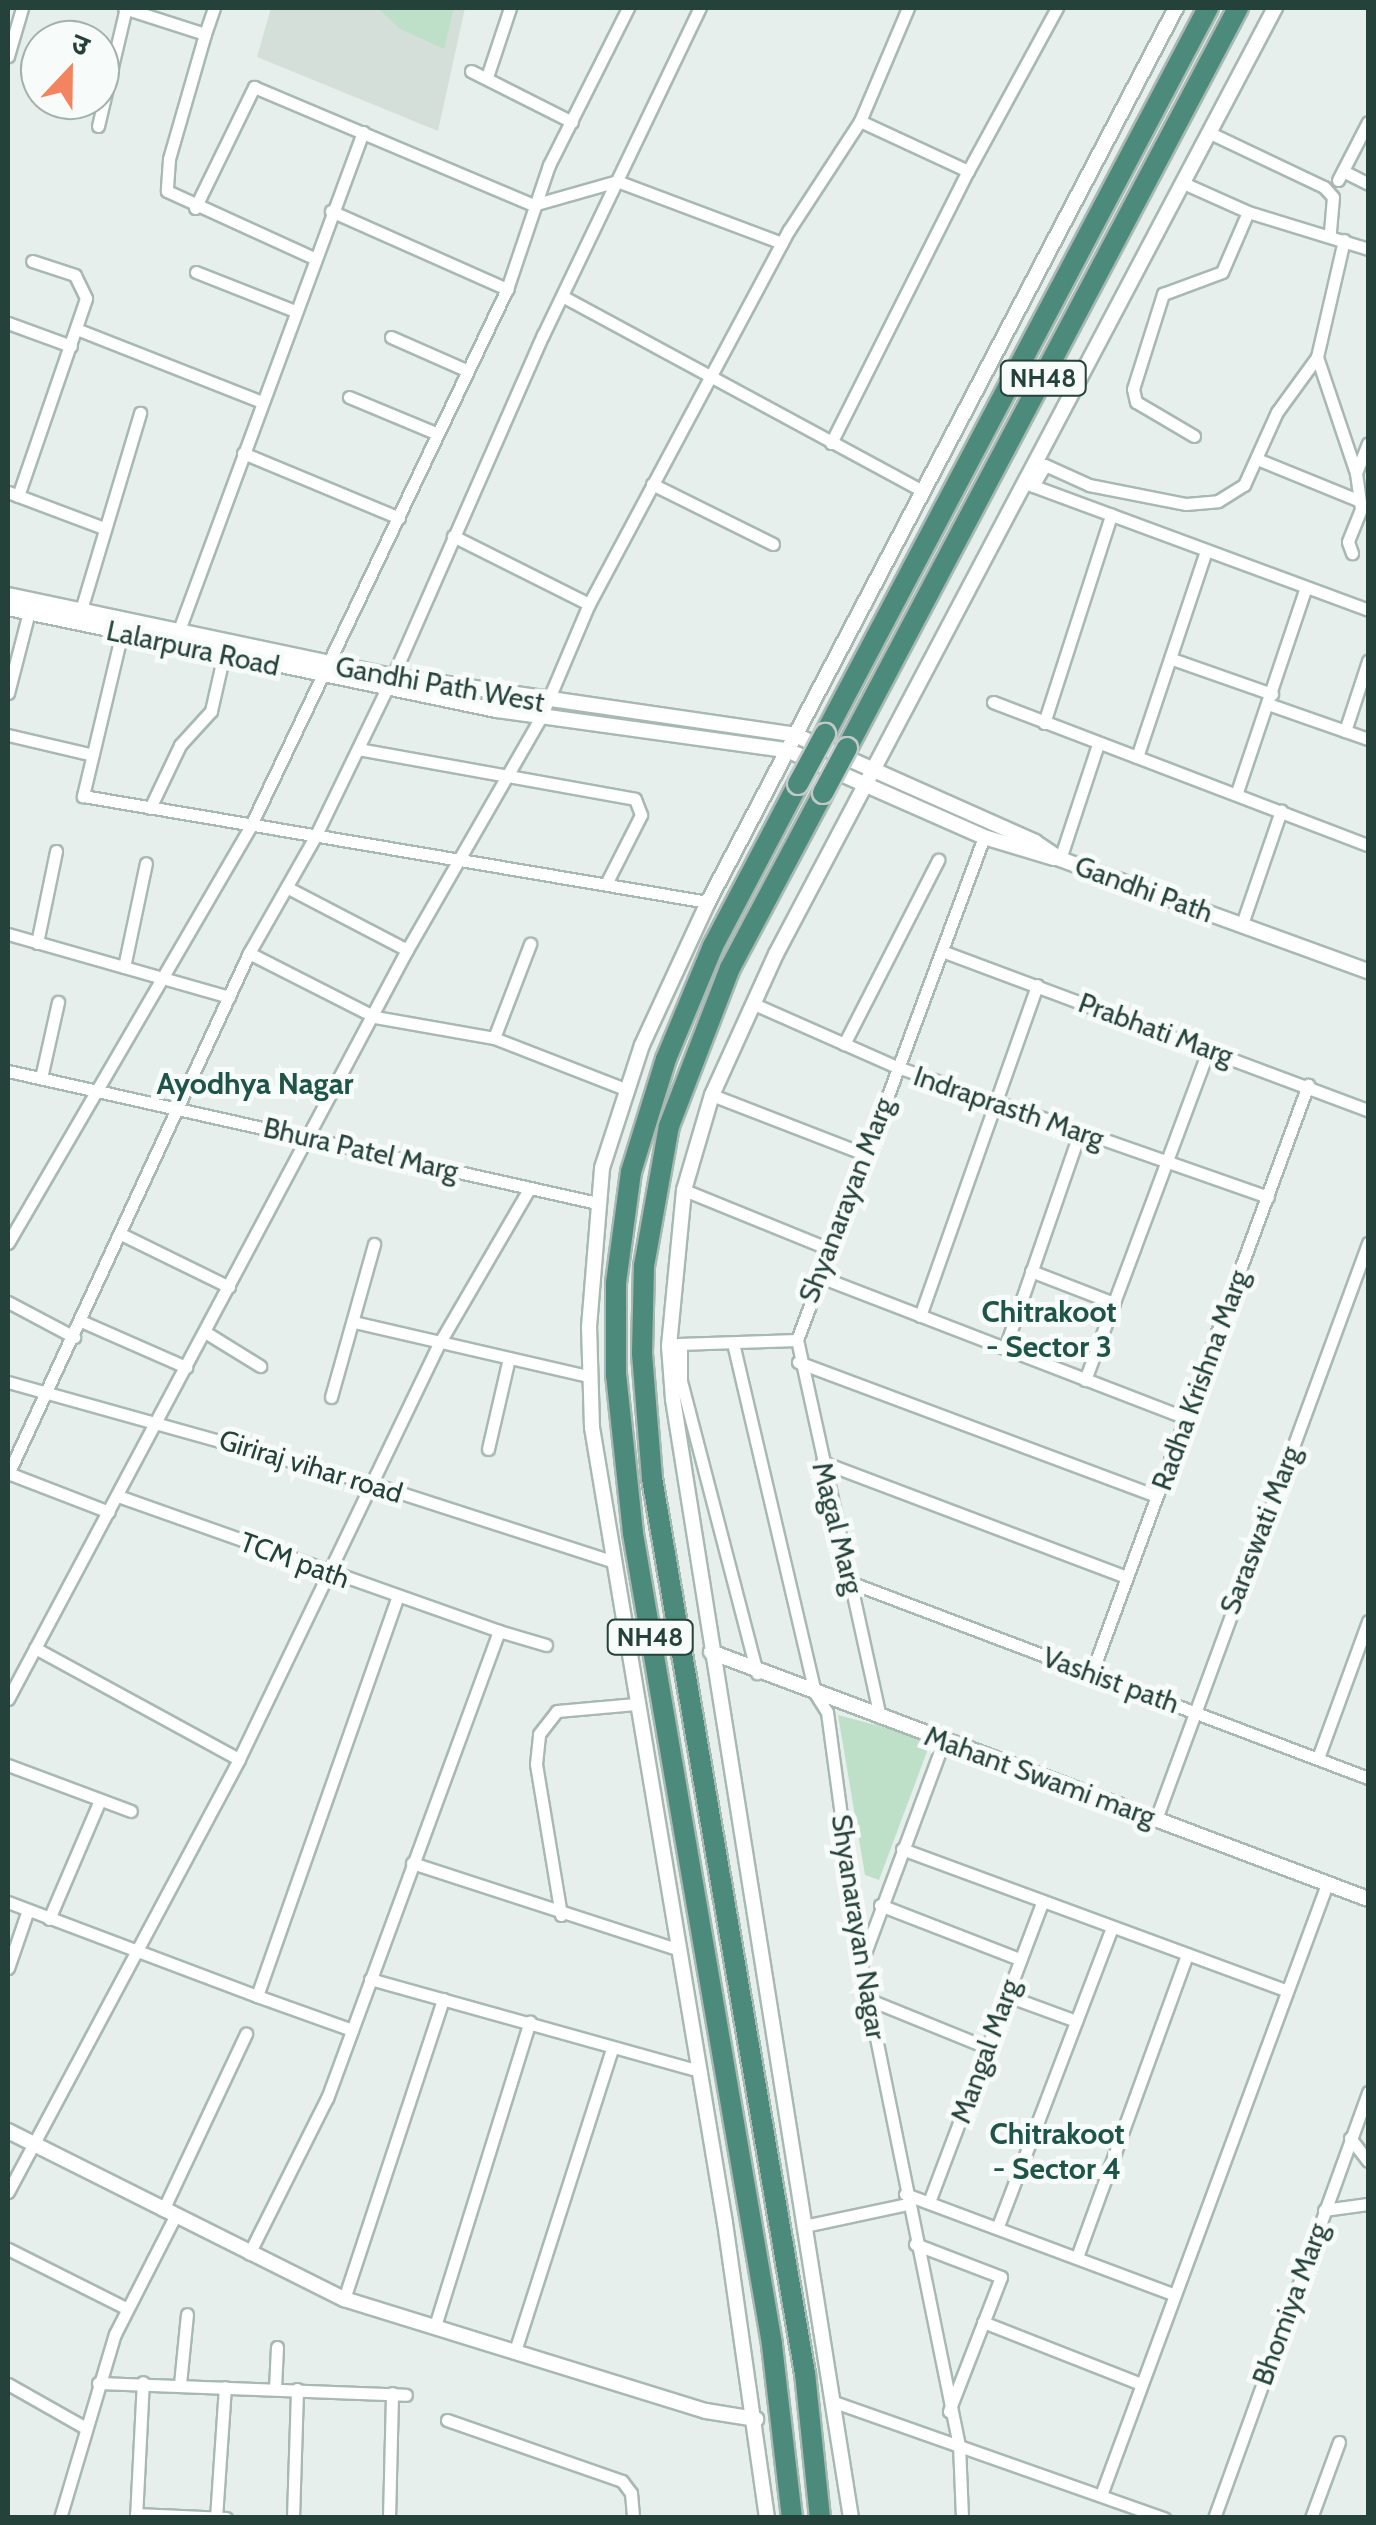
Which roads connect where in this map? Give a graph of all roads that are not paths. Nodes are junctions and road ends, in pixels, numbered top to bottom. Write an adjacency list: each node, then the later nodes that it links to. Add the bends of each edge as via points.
1 (22, 8): 14 (street)
2 (125, 8): 13 (street); 20 (street)
3 (214, 8): 13 (street)
4 (510, 8): 16 (street)
5 (628, 8): 18 (street)
6 (700, 8): 24 (street)
7 (908, 8): 17 (street)
8 (1058, 8): 23 (street)
9 (1176, 8): 60 (street)
10 (1208, 8): 293 (highway, NH48, bridge, via 713,946 666,1059 630,1172 616,1283 616,1374 632,1533 754,2230)
11 (1238, 8): 294 (highway, NH48, bridge, via 730,968 670,1126 644,1266 642,1353 652,1478 805,2374)
12 (1274, 8): 22 (street)
13 (204, 34): 28 (street, via 164,180 167,191)
14 (8, 56)
15 (471, 71): 16 (street)
16 (487, 77): 18 (street)
17 (860, 121): 23 (street); 33 (street)
18 (572, 122): 27 (street)
19 (1368, 122): 26 (street, via 1340,176)
20 (98, 126)
21 (362, 132): 27 (street); 28 (street, via 254,88); 29 (street)
22 (1208, 132): 25 (street); 31 (street, via 1324,187 1332,197)
23 (968, 172): 53 (street)
24 (617, 181): 27 (street); 33 (street); 39 (street)
25 (1181, 182): 30 (street); 59 (street)
26 (1368, 184)
27 (534, 205): 38 (street)
28 (195, 208): 35 (street)
29 (331, 211): 35 (street); 38 (street)
30 (1248, 212): 31 (street); 52 (street, via 1222,272 1163,294 1134,389 1136,402)
31 (1330, 234): 32 (street)
32 (1344, 240): 34 (street); 45 (street)
33 (782, 243): 47 (street)
34 (1368, 249)
35 (314, 258): 40 (street)
36 (32, 261): 42 (street, via 83,283)
37 (196, 272): 40 (street)
38 (507, 289): 46 (street)
39 (562, 296): 47 (street); 66 (street)
40 (294, 311): 49 (street)
41 (8, 323): 44 (street)
42 (78, 330): 44 (street); 49 (street)
43 (392, 338): 46 (street)
44 (71, 346): 61 (street)
45 (1316, 356): 56 (street, via 1277,412); 57 (street)
46 (468, 372): 51 (street)
47 (711, 378): 53 (street); 58 (street)
48 (349, 397): 51 (street)
49 (262, 402): 55 (street)
50 (140, 413): 65 (street)
51 (438, 434): 64 (street)
52 (1194, 436)
53 (830, 443): 60 (street)
54 (1368, 443): 57 (street)
55 (243, 453): 64 (street); 78 (street)
56 (1257, 459): 59 (street, via 1244,485 1218,501 1186,504 1106,489 1045,465); 62 (street)
57 (1356, 473): 62 (street)
58 (652, 484): 67 (street); 72 (street)
59 (1029, 484): 63 (street); 98 (street)
60 (922, 491): 90 (street)
61 (12, 494): 65 (street)
62 (1360, 501): 69 (street, via 1348,542)
63 (1111, 515): 68 (street); 88 (street)
64 (400, 518): 82 (street)
65 (104, 528): 74 (street)
66 (453, 536): 72 (street); 83 (street)
67 (773, 544)
68 (1206, 551): 70 (street); 80 (street)
69 (1352, 553)
70 (1306, 588): 75 (street); 85 (street)
71 (8, 594): 74 (street, Gandhi Path West)
72 (589, 604): 87 (street)
73 (8, 608): 76 (street, Lalarpura Road)
74 (80, 610): 78 (street, Gandhi Path West)
75 (1368, 610)
76 (29, 612): 77 (street, Lalarpura Road); 84 (street)
77 (122, 632): 78 (street, Lalarpura Road); 96 (street)
78 (178, 637): 79 (street, Lalarpura Road); 82 (street, Gandhi Path West)
79 (224, 654): 82 (street, Lalarpura Road); 101 (street, via 211,711 180,745)
80 (1172, 660): 85 (street); 97 (street)
81 (1368, 661): 89 (street)
82 (324, 669): 83 (street, Gandhi Path West); 103 (street)
83 (390, 683): 87 (street, Gandhi Path West); 87 (street, via 497,710); 94 (street)
84 (8, 694)
85 (1270, 699): 89 (street); 100 (street)
86 (994, 702): 88 (street)
87 (544, 710): 90 (street, Gandhi Path West); 95 (street); 99 (street)
88 (1044, 724): 93 (street)
89 (1345, 730): 92 (street)
90 (794, 734): 95 (street); 98 (street, Gandhi Path West)
91 (8, 735): 96 (street)
92 (1368, 739)
93 (1098, 744): 97 (street); 108 (street)
94 (358, 750): 99 (street); 104 (street)
95 (787, 750): 98 (street); 114 (street)
96 (92, 755): 101 (street, via 83,796)
97 (1138, 757): 100 (street)
98 (868, 775): 105 (street); 108 (street, Gandhi Path, via 1035,842); 128 (street)
99 (508, 776): 109 (street); 112 (street, via 641,805)
100 (1236, 792): 102 (street)
101 (150, 808): 103 (street)
102 (1280, 812): 106 (street); 115 (street)
103 (251, 824): 104 (street); 124 (street)
104 (316, 835): 109 (street); 113 (street)
105 (984, 837): 108 (street); 120 (street, Shyanarayan Marg)
106 (1368, 845)
107 (56, 852): 117 (street)
108 (1060, 859): 115 (street, Gandhi Path)
109 (462, 860): 112 (street); 119 (street)
110 (938, 860): 131 (street)
111 (146, 864): 122 (street)
112 (606, 884): 114 (street)
113 (288, 888): 119 (street); 121 (street)
114 (708, 902): 138 (street)
115 (1242, 924): 123 (street, Gandhi Path)
116 (8, 934): 117 (street)
117 (38, 943): 122 (street)
118 (530, 944): 130 (street)
119 (408, 950): 129 (street)
120 (942, 951): 125 (street, Prabhati Marg); 133 (street, Shyanarayan Marg)
121 (249, 952): 126 (street); 129 (street)
122 (124, 967): 124 (street)
123 (1368, 971)
124 (162, 978): 126 (street); 137 (street)
125 (1037, 985): 132 (street, Prabhati Marg); 140 (street)
126 (228, 997): 141 (street)
127 (58, 1002): 135 (street)
128 (754, 1004): 131 (street, Indraprasth Marg); 139 (street)
129 (375, 1018): 130 (street); 144 (street)
130 (494, 1038): 138 (street)
131 (844, 1044): 133 (street, Indraprasth Marg)
132 (1209, 1049): 136 (street, Prabhati Marg); 146 (street)
133 (898, 1068): 140 (street, Indraprasth Marg); 145 (street, Shyanarayan Marg)
134 (8, 1071): 135 (street, Bhura Patel Marg)
135 (40, 1078): 137 (street, Bhura Patel Marg)
136 (1308, 1085): 142 (street, Prabhati Marg); 149 (street, Radha Krishna Marg)
137 (92, 1089): 141 (street, Bhura Patel Marg); 152 (street)
138 (625, 1089): 150 (street)
139 (712, 1095): 145 (street); 148 (street)
140 (996, 1102): 143 (street, Indraprasth Marg); 161 (street)
141 (182, 1108): 144 (street, Bhura Patel Marg); 151 (street)
142 (1368, 1110)
143 (1080, 1132): 146 (street, Indraprasth Marg); 156 (street)
144 (309, 1136): 147 (street, Bhura Patel Marg); 158 (street)
145 (864, 1154): 155 (street, Shyanarayan Marg)
146 (1168, 1162): 149 (street, Indraprasth Marg); 160 (street)
147 (528, 1189): 150 (street, Bhura Patel Marg); 167 (street)
148 (684, 1190): 155 (street); 169 (street)
149 (1268, 1197): 180 (street, Radha Krishna Marg)
150 (597, 1203): 175 (street)
151 (122, 1236): 158 (street); 162 (street)
152 (8, 1243)
153 (1368, 1243): 204 (street, Saraswati Marg)
154 (374, 1244): 163 (street)
155 (829, 1249): 157 (street, Shyanarayan Marg)
156 (1032, 1271): 160 (street); 170 (street)
157 (818, 1276): 161 (street); 166 (street, Shyanarayan Marg)
158 (229, 1287): 164 (street)
159 (8, 1302): 165 (street)
160 (1114, 1303): 176 (street)
161 (920, 1316): 170 (street)
162 (81, 1321): 165 (street); 174 (street)
163 (354, 1322): 167 (street); 179 (street)
164 (205, 1332): 173 (street); 174 (street)
165 (74, 1337): 178 (street)
166 (796, 1340): 168 (street); 172 (street, Magal Marg)
167 (440, 1342): 171 (street); 185 (street)
168 (733, 1343): 169 (street); 201 (street, Shyanarayan Nagar)
169 (675, 1345): 198 (street); 199 (street)
170 (1005, 1348): 176 (street)
171 (509, 1358): 175 (street); 182 (street)
172 (798, 1362): 183 (street, Magal Marg); 187 (street)
173 (260, 1366)
174 (186, 1367): 181 (street)
175 (588, 1376): 189 (street)
176 (1085, 1380): 180 (street)
177 (8, 1382): 178 (street, Giriraj vihar road)
178 (46, 1394): 181 (street, Giriraj vihar road); 184 (street)
179 (330, 1397)
180 (1186, 1418): 187 (street, Radha Krishna Marg)
181 (157, 1422): 185 (street, Giriraj vihar road); 186 (street)
182 (488, 1449)
183 (822, 1462): 191 (street); 192 (street, Magal Marg)
184 (8, 1474): 188 (street)
185 (372, 1483): 189 (street, Giriraj vihar road); 190 (street)
186 (118, 1496): 188 (street); 190 (street, TCM path)
187 (1157, 1496): 191 (street, Radha Krishna Marg)
188 (109, 1512): 197 (street)
189 (611, 1561): 203 (street)
190 (326, 1570): 193 (street, TCM path); 208 (street)
191 (1127, 1577): 200 (street, Radha Krishna Marg)
192 (852, 1583): 200 (street, Vashist path); 205 (street, Magal Marg)
193 (398, 1596): 195 (street, TCM path); 234 (street)
194 (1368, 1621): 207 (street)
195 (500, 1631): 196 (street, TCM path); 215 (street)
196 (546, 1645)
197 (35, 1648): 202 (street); 208 (street)
198 (712, 1652): 199 (street, Mahant Swami marg); 255 (street)
199 (757, 1673): 201 (street, Mahant Swami marg)
200 (1091, 1675): 204 (street, Vashist path)
201 (814, 1693): 205 (street, Mahant Swami marg); 229 (street, Shyanarayan Nagar, via 827,1712)
202 (8, 1699)
203 (636, 1704): 222 (street, via 558,1711 539,1734 536,1764); 225 (street)
204 (1192, 1710): 207 (street, Vashist path); 213 (street, Saraswati Marg)
205 (880, 1716): 206 (street, Mahant Swami marg)
206 (944, 1740): 213 (street, Mahant Swami marg); 214 (street)
207 (1318, 1758): 210 (street, Vashist path)
208 (239, 1759): 226 (street)
209 (8, 1765): 211 (street)
210 (1368, 1778)
211 (100, 1800): 212 (street); 223 (street)
212 (131, 1811)
213 (1156, 1819): 216 (street, Mahant Swami marg)
214 (902, 1849): 218 (street); 220 (street)
215 (412, 1863): 222 (street); 231 (street)
216 (1328, 1884): 217 (street, Mahant Swami marg); 232 (street)
217 (1368, 1899)
218 (1042, 1900): 224 (street); 228 (street, Mangal Marg)
219 (8, 1902): 221 (street)
220 (880, 1905): 228 (street); 229 (street)
221 (28, 1910): 223 (street); 230 (street)
222 (560, 1915): 225 (street)
223 (49, 1918): 226 (street)
224 (1112, 1927): 227 (street); 238 (street)
225 (676, 1949): 243 (street)
226 (132, 1952): 234 (street); 247 (street)
227 (1187, 1954): 232 (street); 260 (street)
228 (1019, 1959): 233 (street, Mangal Marg)
229 (861, 1964): 236 (street, Shyanarayan Nagar)
230 (8, 1968)
231 (370, 1979): 235 (street); 239 (street)
232 (1287, 1990): 261 (street)
233 (1005, 1994): 238 (street); 241 (street, Mangal Marg)
234 (257, 1996): 239 (street)
235 (443, 1999): 237 (street); 262 (street)
236 (870, 2000): 241 (street); 250 (street, Shyanarayan Nagar)
237 (530, 2021): 242 (street); 266 (street)
238 (1076, 2021): 256 (street)
239 (352, 2030): 259 (street, via 309,2139)
240 (246, 2034): 254 (street)
241 (986, 2046): 251 (street, Mangal Marg)
242 (612, 2048): 243 (street); 268 (street)
243 (700, 2072): 279 (street)
244 (1368, 2092): 246 (street, Bhomiya Marg)
245 (8, 2131): 247 (street)
246 (1350, 2138): 248 (street); 253 (street, Bhomiya Marg)
247 (34, 2144): 249 (street); 254 (street)
248 (1368, 2162)
249 (8, 2192)
250 (906, 2199): 251 (street); 255 (street); 257 (street, Shyanarayan Nagar)
251 (929, 2202): 256 (street)
252 (1368, 2204): 253 (street)
253 (1324, 2210): 298 (street, Bhomiya Marg)
254 (169, 2213): 259 (street); 263 (street)
255 (809, 2225): 277 (street)
256 (998, 2226): 260 (street)
257 (914, 2244): 265 (street, via 1001,2277); 278 (street, Shyanarayan Nagar)
258 (8, 2248): 263 (street)
259 (249, 2254): 262 (street)
260 (1077, 2257): 261 (street)
261 (1174, 2294): 273 (street)
262 (344, 2298): 266 (street)
263 (126, 2308): 270 (street)
264 (187, 2314): 272 (street)
265 (983, 2322): 273 (street); 278 (street)
266 (434, 2326): 268 (street)
267 (277, 2348): 275 (street)
268 (515, 2351): 279 (street, via 706,2411)
269 (143, 2382): 270 (street); 272 (street); 285 (street)
270 (98, 2383): 281 (street)
271 (8, 2384): 281 (street)
272 (180, 2384): 274 (street)
273 (1141, 2384): 284 (street)
274 (225, 2387): 275 (street); 286 (street)
275 (276, 2389): 276 (street)
276 (297, 2389): 289 (street); 290 (street, via 399,2394)
277 (837, 2403): 283 (street); 295 (street)
278 (948, 2415): 283 (street, Shyanarayan Nagar)
279 (756, 2418): 292 (street)
280 (447, 2420): 291 (street, via 622,2481 631,2494)
281 (84, 2427): 287 (street)
282 (1339, 2442): 299 (street)
283 (959, 2445): 284 (street); 296 (street, Shyanarayan Nagar)
284 (1101, 2495): 297 (street)
285 (136, 2516): 286 (street)
286 (216, 2517): 288 (street)
287 (60, 2518)
288 (226, 2518)
289 (293, 2518)
290 (389, 2518)
291 (632, 2518)
292 (767, 2518)
293 (792, 2518)
294 (820, 2518)
295 (851, 2518)
296 (962, 2518)
297 (1164, 2518)
298 (1214, 2518)
299 (1310, 2518)

